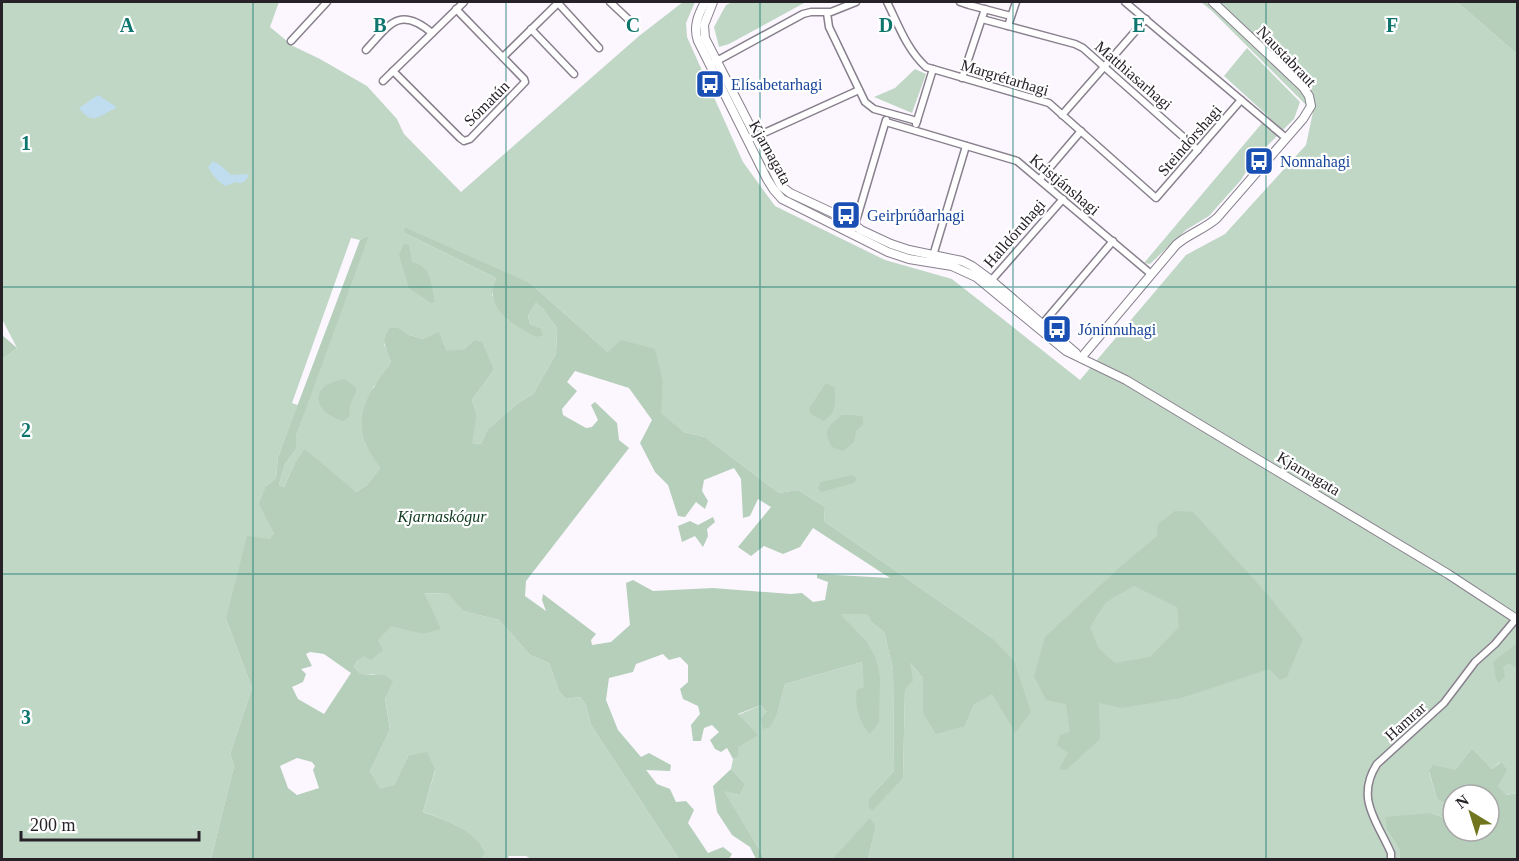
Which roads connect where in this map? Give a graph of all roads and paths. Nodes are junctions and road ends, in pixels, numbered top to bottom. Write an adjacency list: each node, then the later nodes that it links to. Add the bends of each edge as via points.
1 (327, 2): 23 (street)
2 (464, 2): 13 (street)
3 (559, 2): 21 (street); 24 (street)
4 (610, 2): 17 (street)
5 (705, 2): 27 (street, Kjarnagata, via 695,32)
6 (714, 2): 27 (street, Kjarnagata, via 704,31)
7 (856, 2): 15 (street)
8 (886, 2): 29 (street, Margrétarhagi, via 911,51)
9 (960, 2): 14 (street)
10 (1016, 2): 16 (street)
11 (1125, 2): 19 (street)
12 (1214, 2): 42 (street, Naustabraut, via 1309,96 1311,106)
13 (456, 9): 22 (street); 26 (street, Sómatún)
14 (985, 9): 16 (street); 18 (street)
15 (827, 13): 27 (street, via 803,14); 34 (street, via 829,27)
16 (1011, 16): 20 (street)
17 (628, 19)
18 (982, 19): 20 (street, Matthiasarhagi); 32 (street)
19 (1146, 19): 28 (street); 35 (street)
20 (1008, 26): 28 (street, Matthiasarhagi, via 1079,46)
21 (531, 29): 26 (street); 31 (street)
22 (432, 33): 25 (street, via 419,22 399,20); 30 (street)
23 (291, 41)
24 (599, 48)
25 (366, 50)
26 (503, 57): 30 (street, Sómatún, via 525,82 464,141)
27 (714, 63): 43 (street, Kjarnagata)
28 (1104, 67): 37 (street); 45 (street, Matthiasarhagi)
29 (933, 69): 32 (street, Margrétarhagi); 38 (street)
30 (393, 71): 33 (street)
31 (574, 74)
32 (962, 78): 37 (street, Margrétarhagi, via 1049,103)
33 (383, 81)
34 (859, 90): 36 (street, via 868,105); 43 (street)
35 (1241, 100): 42 (street); 45 (street, Steindórshagi)
36 (888, 113): 38 (street); 39 (street)
37 (1062, 115): 41 (street, Margrétarhagi)
38 (917, 121): 40 (street)
39 (886, 122): 40 (street, Kristjánshagi); 49 (street)
40 (914, 130): 44 (street, Kristjánshagi)
41 (1080, 131): 46 (street, Halldóruhagi); 47 (street, Margrétarhagi)
42 (1286, 138): 53 (street, via 1217,218 1181,240)
43 (752, 139): 49 (street, Kjarnagata, via 781,186); 50 (street, Kjarnagata, via 767,179 782,199)
44 (966, 146): 46 (street, Kristjánshagi, via 1017,161); 52 (street)
45 (1198, 150): 47 (street, Steindórshagi)
46 (1040, 179): 48 (street, Kristjánshagi)
47 (1156, 198)
48 (1063, 199): 51 (street, Kristjánshagi); 54 (street, Halldóruhagi)
49 (855, 225): 50 (street); 52 (street, Kjarnagata)
50 (852, 234): 52 (street, Kjarnagata, via 909,259)
51 (1113, 241): 53 (street, Kristjánshagi); 55 (street)
52 (932, 259): 54 (street, Kjarnagata, via 962,261)
53 (1151, 274): 56 (street)
54 (988, 283): 55 (street, Kjarnagata)
55 (1040, 326): 56 (street, Kjarnagata)
56 (1081, 358): 57 (street, Kjarnagata, via 1126,380 1294,480)
57 (1517, 620): 58 (street, Hamrar, via 1475,662 1444,703 1371,774 1368,802 1391,853)
58 (1390, 860)

